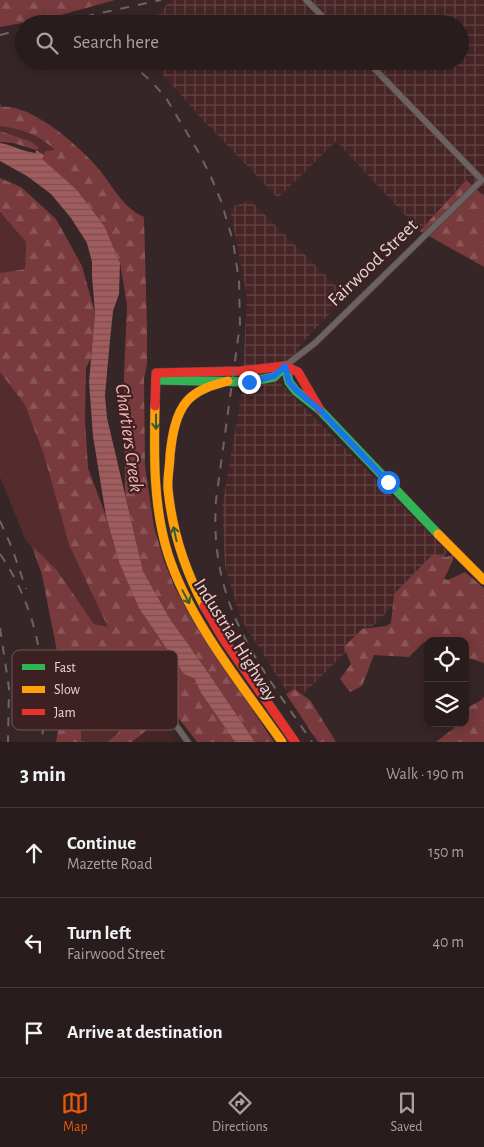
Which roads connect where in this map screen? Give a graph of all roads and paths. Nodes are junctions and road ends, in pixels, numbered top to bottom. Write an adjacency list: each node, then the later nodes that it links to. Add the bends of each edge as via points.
1 (306, 0): 2 (street)
2 (321, 15)
3 (376, 70): 4 (street, Fairwood Street, via 482,180 315,343)
4 (285, 366): 5 (street); 6 (street, Fairwood Street, via 268,378 249,382); 7 (street, via 298,372 320,410)
5 (156, 377): 6 (street, Fairwood Street); 10 (street, Industrial Highway, one-way to 10, via 157,499 171,563 199,620)
6 (228, 381): 11 (street, Industrial Highway, one-way to 6, via 214,624 187,573 172,520 168,461 177,417 184,404 202,389)
7 (484, 580)
8 (178, 728): 9 (street)
9 (188, 742)
10 (282, 742)
11 (295, 742)

